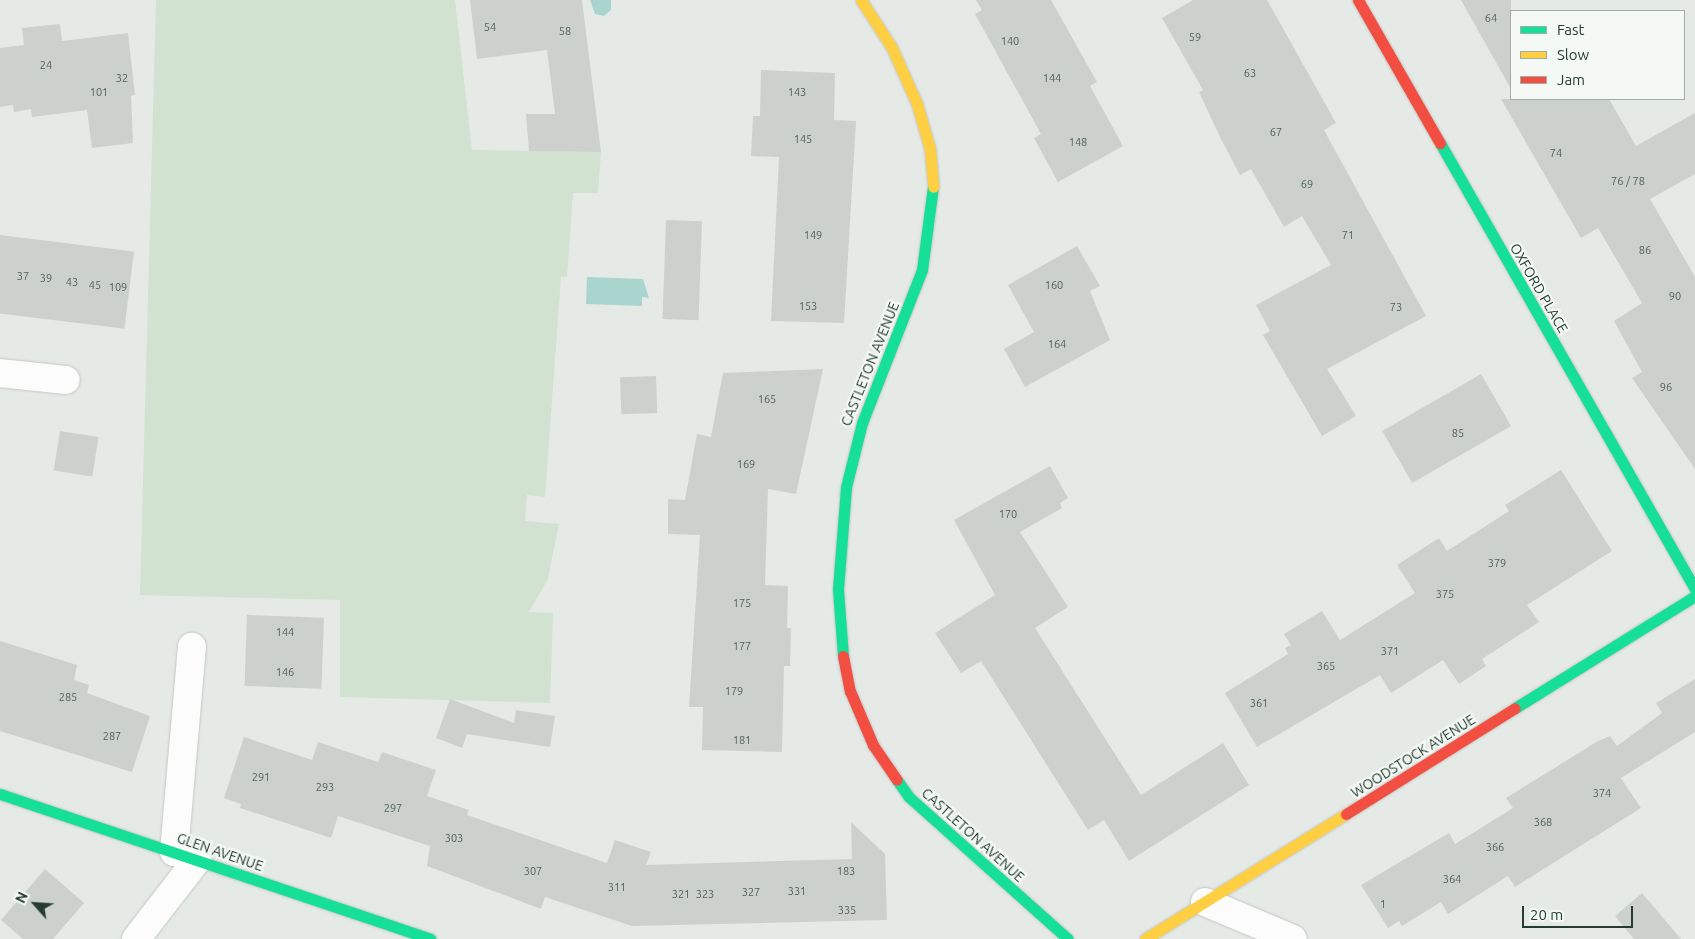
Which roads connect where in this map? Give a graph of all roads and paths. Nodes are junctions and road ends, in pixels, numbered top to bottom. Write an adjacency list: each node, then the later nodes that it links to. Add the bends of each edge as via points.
1 (861, 0): 13 (street, CASTLETON AVENUE, via 892,48 917,104 930,149 933,193 922,270 862,423 846,487 838,589 841,644 850,691 873,746 909,797)
2 (1358, 0): 5 (street, OXFORD PLACE)
3 (0, 374): 4 (street)
4 (66, 380)
5 (1695, 589)
6 (1695, 596): 10 (street, WOODSTOCK AVENUE)
7 (192, 647): 9 (street)
8 (0, 794): 9 (street, GLEN AVENUE)
9 (186, 856): 11 (street); 12 (street, GLEN AVENUE)
10 (1205, 902): 14 (street, WOODSTOCK AVENUE); 15 (street)
11 (136, 939)
12 (430, 939)
13 (1068, 939)
14 (1145, 939)
15 (1293, 939)

